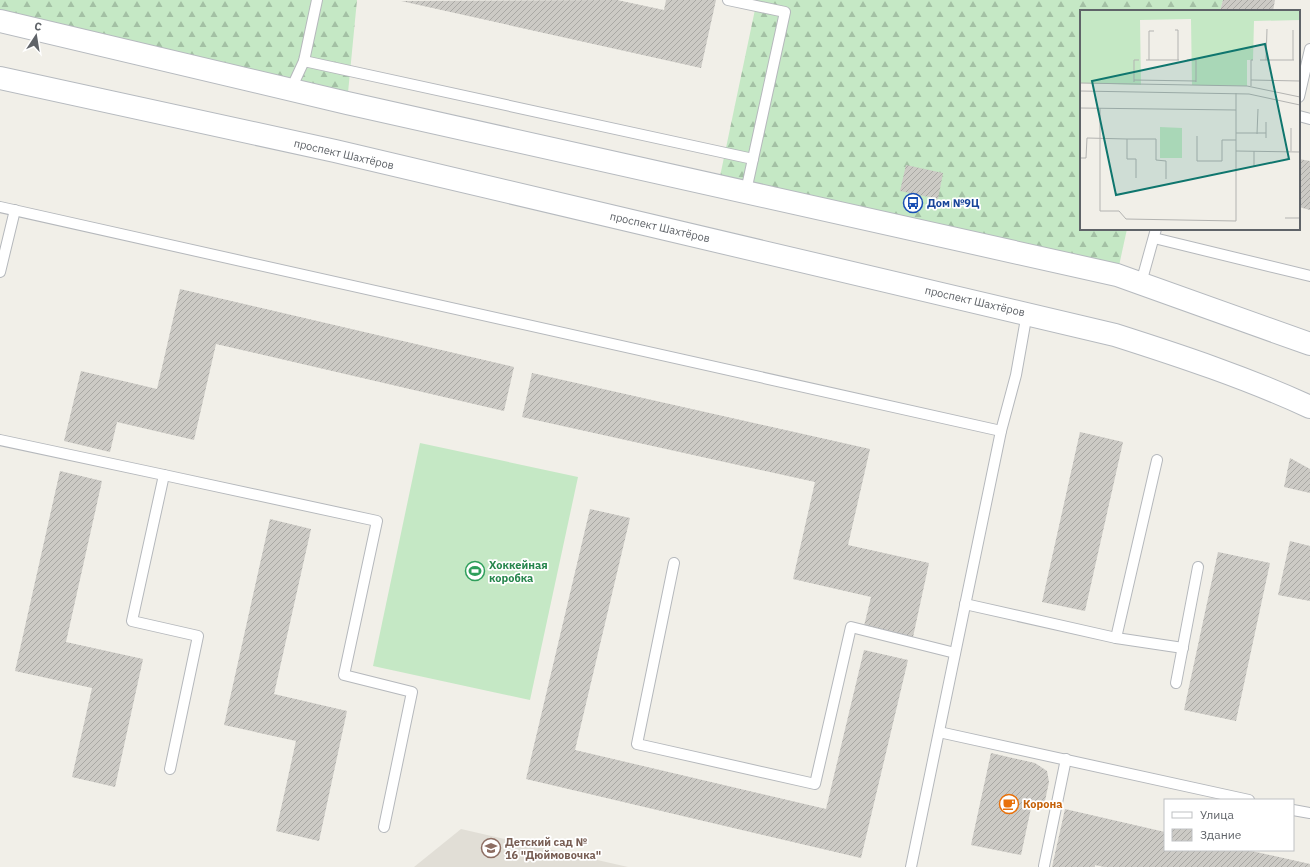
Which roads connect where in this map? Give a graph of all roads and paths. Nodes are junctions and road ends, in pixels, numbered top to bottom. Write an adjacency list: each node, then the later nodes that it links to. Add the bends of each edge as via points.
1 (317, 0): 5 (lane)
2 (728, 0): 11 (lane, via 785,12)
3 (0, 21): 7 (main road)
4 (1310, 49): 8 (lane)
5 (304, 61): 7 (lane); 11 (lane)
6 (0, 78): 19 (main road, проспект Шахтёров, via 335,151)
7 (291, 89): 12 (main road)
8 (1300, 93)
9 (1300, 116): 10 (lane)
10 (1310, 119)
11 (753, 159): 12 (lane)
12 (746, 191): 18 (main road, via 1109,273)
13 (0, 207): 14 (lane)
14 (15, 210): 16 (lane); 22 (lane)
15 (1155, 234): 17 (lane); 18 (lane)
16 (0, 272)
17 (1310, 276)
18 (1141, 283): 20 (main road)
19 (1027, 313): 21 (main road, проспект Шахтёров, via 1115,335 1197,362); 22 (lane, via 1016,374)
20 (1310, 344)
21 (1310, 407)
22 (1001, 431): 28 (lane)
23 (0, 440): 25 (lane)
24 (1157, 460): 29 (lane)
25 (164, 475): 35 (lane, via 132,621 198,636); 39 (lane, via 377,521 344,675 412,692)
26 (674, 563): 31 (lane, via 637,744 816,784 851,627)
27 (1198, 567): 30 (lane)
28 (966, 604): 29 (lane); 31 (lane)
29 (1116, 638): 30 (lane)
30 (1183, 648): 32 (lane)
31 (955, 652): 33 (lane)
32 (1176, 683)
33 (939, 732): 34 (lane); 41 (lane)
34 (1066, 759): 36 (lane); 40 (lane)
35 (170, 769)
36 (1245, 799)
37 (1294, 810): 38 (lane)
38 (1310, 813)
39 (384, 827)
40 (1044, 866)
41 (911, 867)

